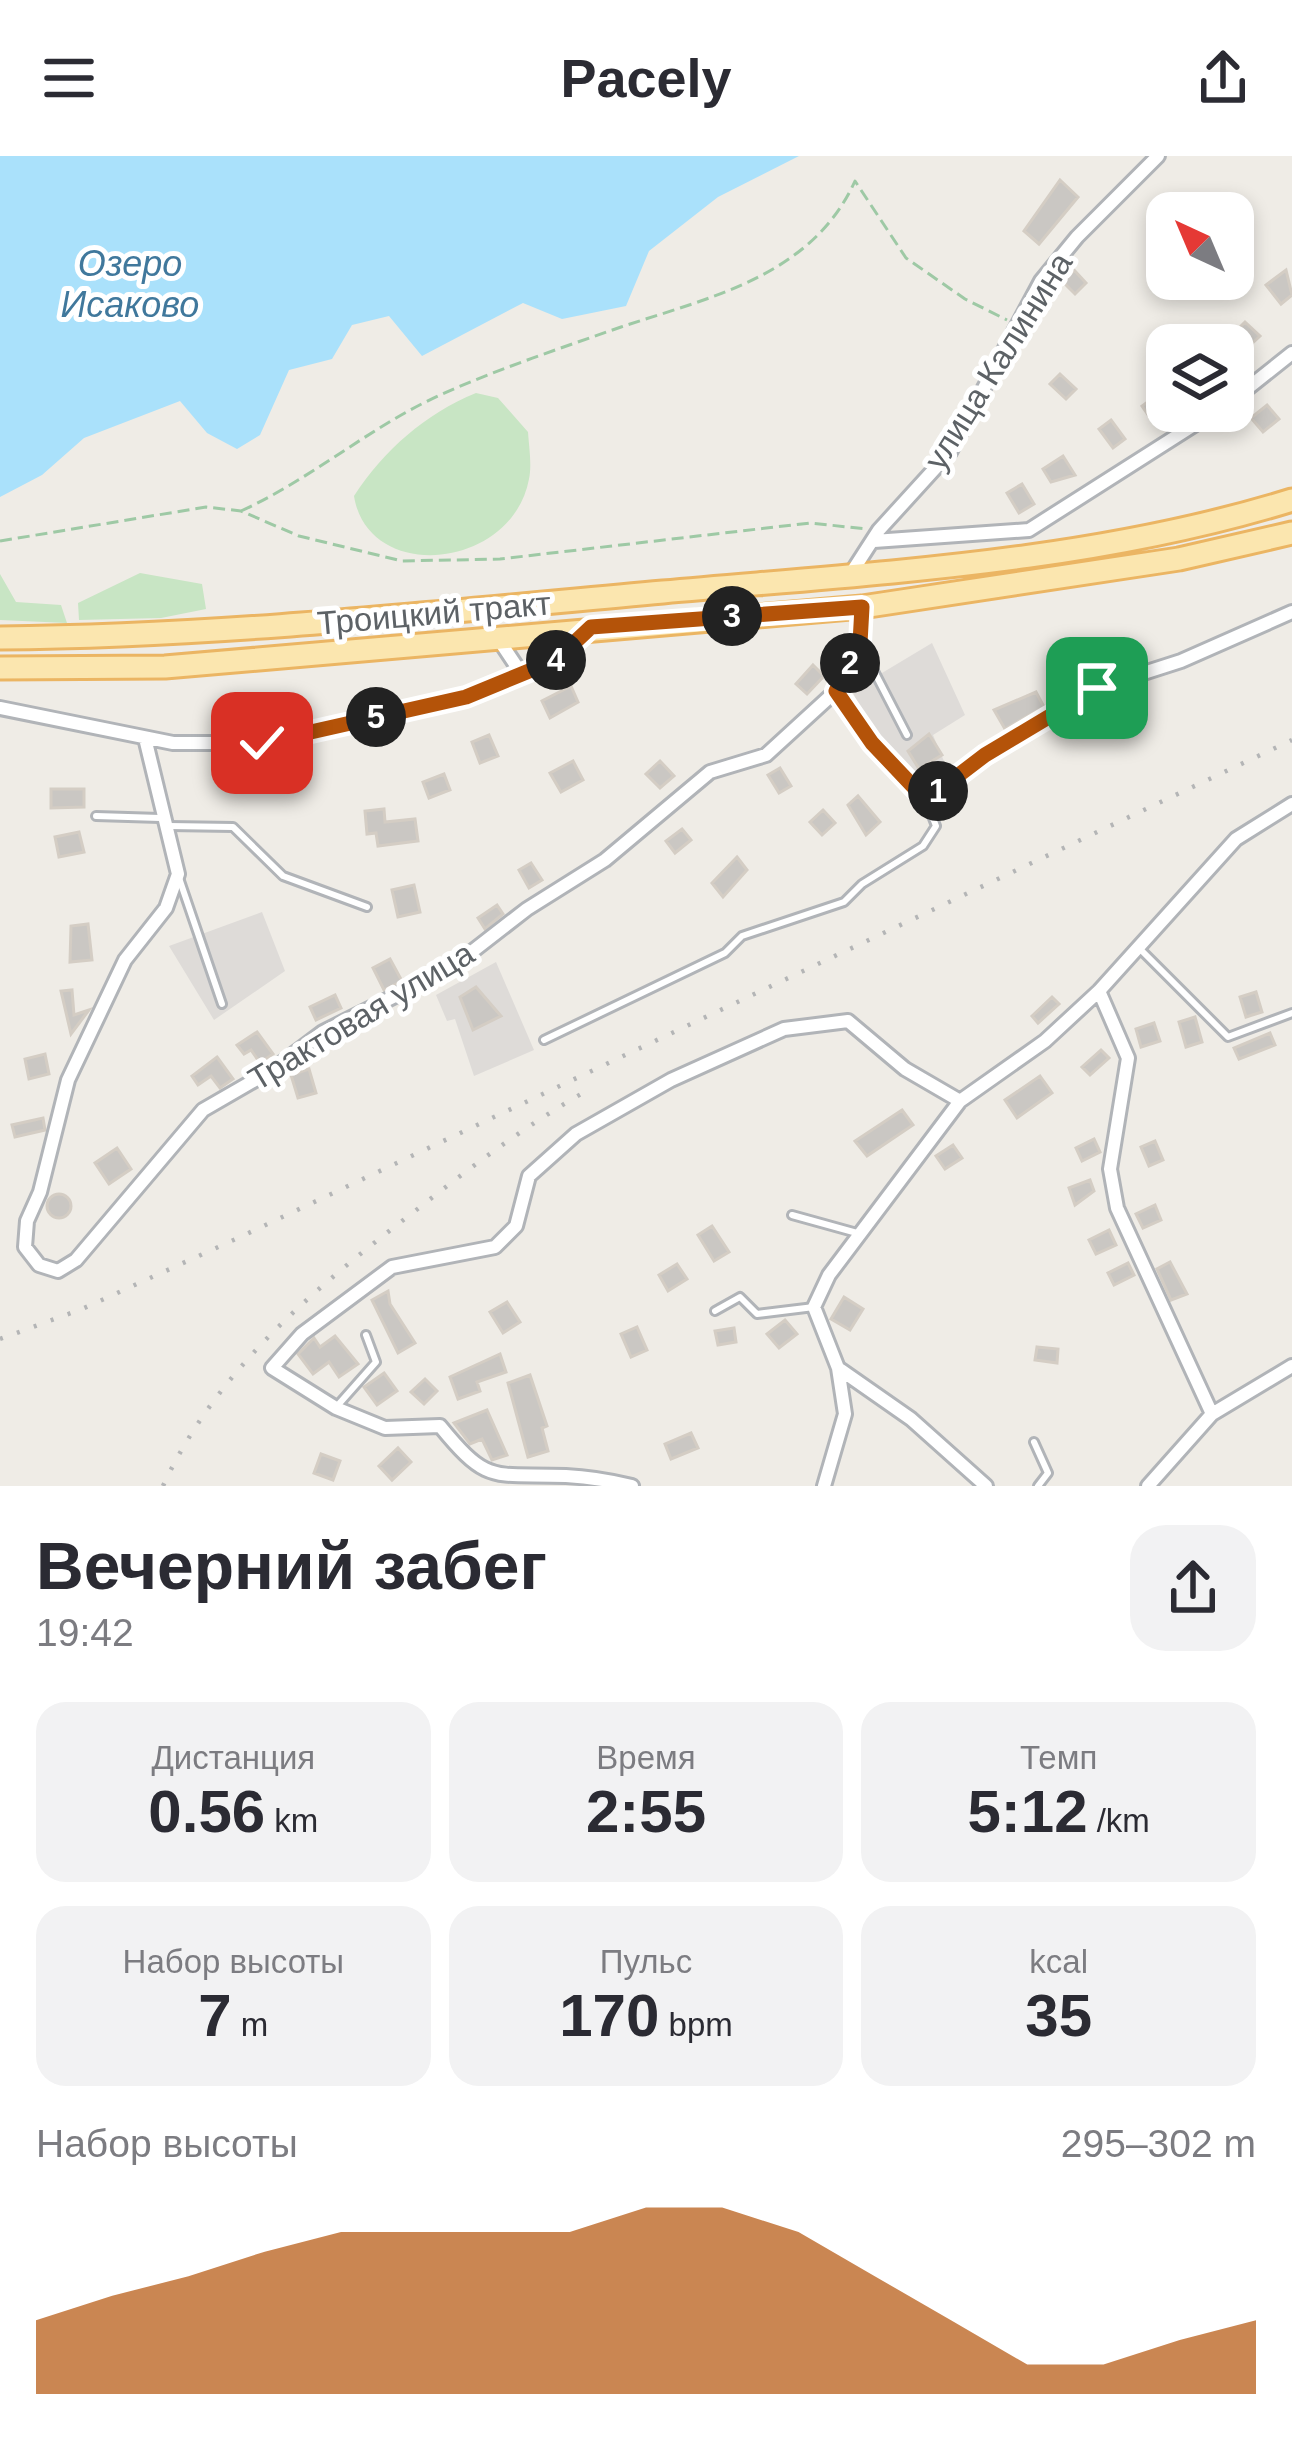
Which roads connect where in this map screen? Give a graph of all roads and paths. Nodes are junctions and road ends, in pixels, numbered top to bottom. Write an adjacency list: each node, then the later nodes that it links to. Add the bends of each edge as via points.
1 (1158, 156): 2 (street, улица Калинина, via 1077,236)
2 (1017, 325): 7 (path, via 906,258 855,181 796,257 735,291 438,396); 9 (street, улица Калинина, via 950,452)
3 (1292, 353): 4 (street)
4 (1254, 383)
5 (1183, 432): 9 (street, via 1029,530)
6 (1292, 500): 11 (main road, Троицкий тракт, via 1071,550)
7 (241, 511): 9 (path, via 299,536 402,561 500,560 810,523); 10 (path, via 206,507)
8 (1292, 533): 12 (main road, Троицкий тракт, via 1179,560)
9 (876, 535): 11 (street, улица Калинина)
10 (0, 541)
11 (850, 575): 16 (main road, Троицкий тракт, via 171,636)
12 (862, 607): 14 (main road, Троицкий тракт); 17 (street)
13 (1292, 612): 24 (street, via 1097,688)
14 (591, 627): 15 (main road, Троицкий тракт); 19 (street, via 556,660)
15 (496, 635): 18 (main road, Троицкий тракт, via 165,667); 19 (street)
16 (0, 638)
17 (860, 643): 20 (street); 22 (lane)
18 (0, 668)
19 (523, 676): 23 (street, via 466,697 262,743)
20 (836, 691): 24 (street); 28 (street, Трактовая улица, via 766,754 710,772 605,860 451,968 339,1023 203,1110 76,1260 58,1271 39,1265 25,1246 68,1080 125,960 166,908)
21 (0, 708): 23 (street)
22 (907, 735)
23 (145, 738): 27 (street)
24 (926, 800): 34 (lane, via 936,826 922,846 844,902 742,935 725,953)
25 (1292, 804): 30 (street, via 1236,839)
26 (96, 816): 27 (lane)
27 (161, 822): 28 (street); 29 (lane, via 233,827 283,876)
28 (178, 874): 32 (lane)
29 (368, 908)
30 (1136, 944): 31 (street); 33 (lane, via 1228,1037)
31 (1099, 991): 35 (street); 44 (street, via 1128,1058 1110,1169 1117,1208)
32 (222, 1004)
33 (1292, 1013)
34 (544, 1040)
35 (960, 1101): 37 (street); 43 (street, via 848,1021 784,1029 671,1080 576,1134 530,1176 516,1226 495,1247 392,1268 302,1334 272,1368)
36 (792, 1215): 37 (lane)
37 (860, 1234): 38 (street)
38 (814, 1307): 39 (lane, via 757,1314 740,1298); 42 (street)
39 (715, 1311)
40 (366, 1335): 43 (lane, via 376,1362)
41 (1292, 1366): 44 (street)
42 (838, 1368): 46 (street); 48 (street, via 845,1414)
43 (336, 1408): 47 (street, via 385,1428 440,1426 465,1464 493,1481 563,1476)
44 (1212, 1414): 50 (street)
45 (1034, 1442): 49 (lane, via 1048,1473)
46 (981, 1483)
47 (632, 1486)
48 (824, 1486)
49 (1038, 1486)
50 (1148, 1486)

